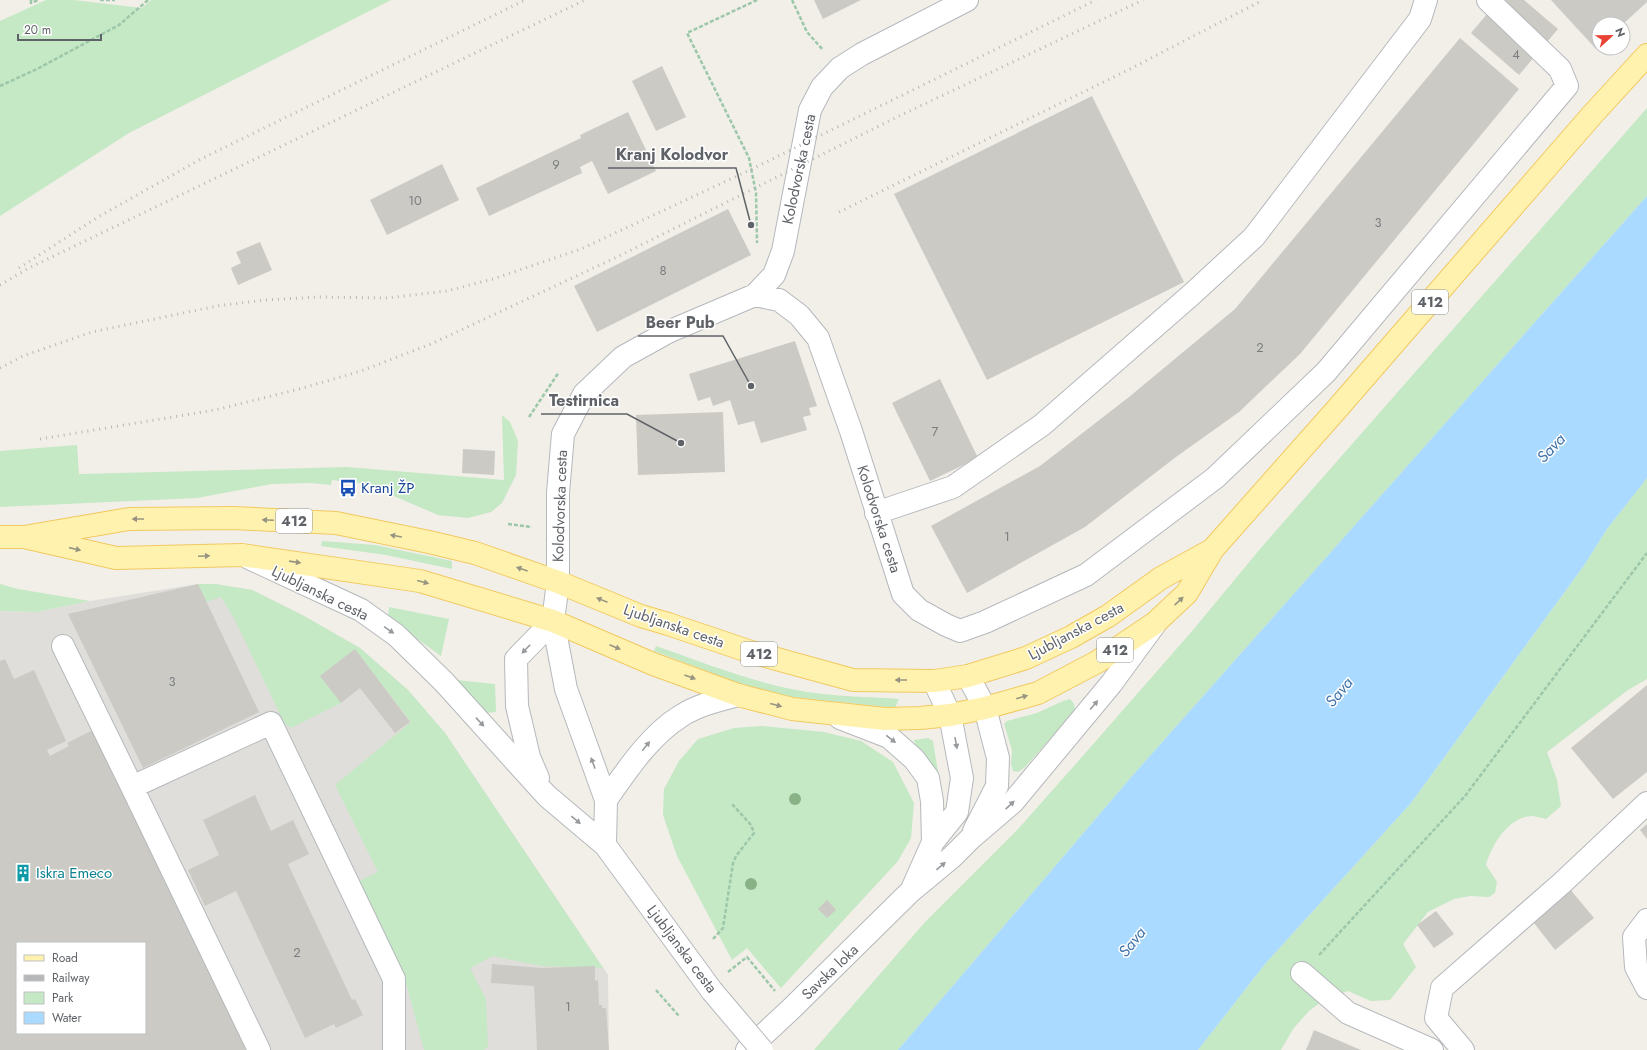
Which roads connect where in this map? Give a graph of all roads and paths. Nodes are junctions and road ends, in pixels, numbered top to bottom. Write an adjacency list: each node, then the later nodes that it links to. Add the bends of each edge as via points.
1 (31, 0): 2 (path, via 31,3)
2 (38, 0)
3 (100, 0): 4 (path)
4 (115, 0)
5 (148, 0): 13 (path, via 119,25)
6 (757, 0): 14 (path, via 687,33 749,158 756,193)
7 (792, 0): 12 (path, via 806,32)
8 (967, 0): 12 (street, Kolodvorska cesta)
9 (1426, 0): 18 (street, via 1420,19 1254,237 1042,425 953,487)
10 (1488, 0): 18 (street, Kolodvorska cesta, via 1560,69 1567,86 1326,372 1214,478 1086,575 960,631 919,610 903,594)
11 (1647, 55): 21 (main road, 412)
12 (840, 68): 15 (street, Kolodvorska cesta, via 822,87 810,110 783,251 774,275)
13 (0, 86)
14 (757, 246)
15 (755, 295): 18 (street, Kolodvorska cesta, via 779,300 799,315 818,338 851,431); 24 (street, Kolodvorska cesta, via 668,332 623,357 584,394 563,434 558,493)
16 (559, 372): 17 (path)
17 (529, 417)
18 (876, 513)
19 (0, 537): 20 (main road, Ljubljanska cesta / 412)
20 (24, 537): 23 (main road, Ljubljanska cesta / 412, one-way to 23, via 116,558); 24 (main road, Ljubljanska cesta / 412, one-way to 20, via 475,553 336,523 233,518 129,519)
21 (1213, 549): 26 (main road, 412, one-way to 21, via 1187,593); 28 (main road, Ljubljanska cesta / 412, via 1161,578 1108,616 1071,637 1026,658)
22 (1647, 553): 45 (path, via 1465,796)
23 (242, 555): 25 (main road, 412, one-way to 25, via 420,581); 35 (street, Ljubljanska cesta, one-way to 35, via 360,610 396,635 449,687)
24 (558, 582): 25 (street); 29 (main road, Ljubljanska cesta / 412, one-way to 24, via 853,680 751,652 641,616)
25 (553, 620): 30 (main road, 412, one-way to 30, via 653,664); 35 (street, Ljubljanska cesta, one-way to 35, via 516,659 517,706 528,757); 36 (street, one-way to 25, via 566,689)
26 (1155, 623): 31 (main road, 412, one-way to 26, via 1038,693 1097,662); 39 (street, one-way to 26, via 1013,802 1111,684)
27 (63, 646): 34 (street)
28 (968, 676): 29 (main road, Ljubljanska cesta / 412); 31 (street)
29 (934, 680): 33 (street)
30 (738, 695): 32 (main road, 412, one-way to 32, via 792,709); 36 (street, one-way to 30, via 651,741 681,716 712,702)
31 (985, 708): 33 (main road, 412); 39 (street, via 998,758 996,786)
32 (829, 714): 33 (main road, 412, via 885,719); 40 (street, one-way to 40, via 889,736 914,759 928,778 932,801)
33 (950, 715): 40 (street, one-way to 40, via 962,778 957,812)
34 (132, 787): 51 (street); 52 (street, via 271,723 394,979)
35 (547, 796): 41 (street, Ljubljanska cesta, one-way to 41)
36 (606, 800): 41 (street)
37 (732, 804): 44 (path, via 751,825 754,833 733,863 724,928)
38 (1647, 804): 56 (street, via 1562,883 1442,988 1436,1018)
39 (970, 839): 42 (street, Savska loka, one-way to 39)
40 (933, 842): 42 (street)
41 (605, 845): 46 (street, Ljubljanska cesta)
42 (911, 891): 53 (street, Savska loka)
43 (1647, 920): 47 (street, via 1634,937 1636,966)
44 (713, 939)
45 (1302, 973): 55 (street, via 1348,1013)
46 (710, 988): 49 (path, via 747,957); 54 (street, Ljubljanska cesta, bridge)
47 (1647, 988)
48 (656, 990): 50 (path)
49 (779, 996)
50 (679, 1016)
51 (258, 1050)
52 (394, 1050)
53 (747, 1050)
54 (762, 1050)
55 (1432, 1050)
56 (1463, 1050)

